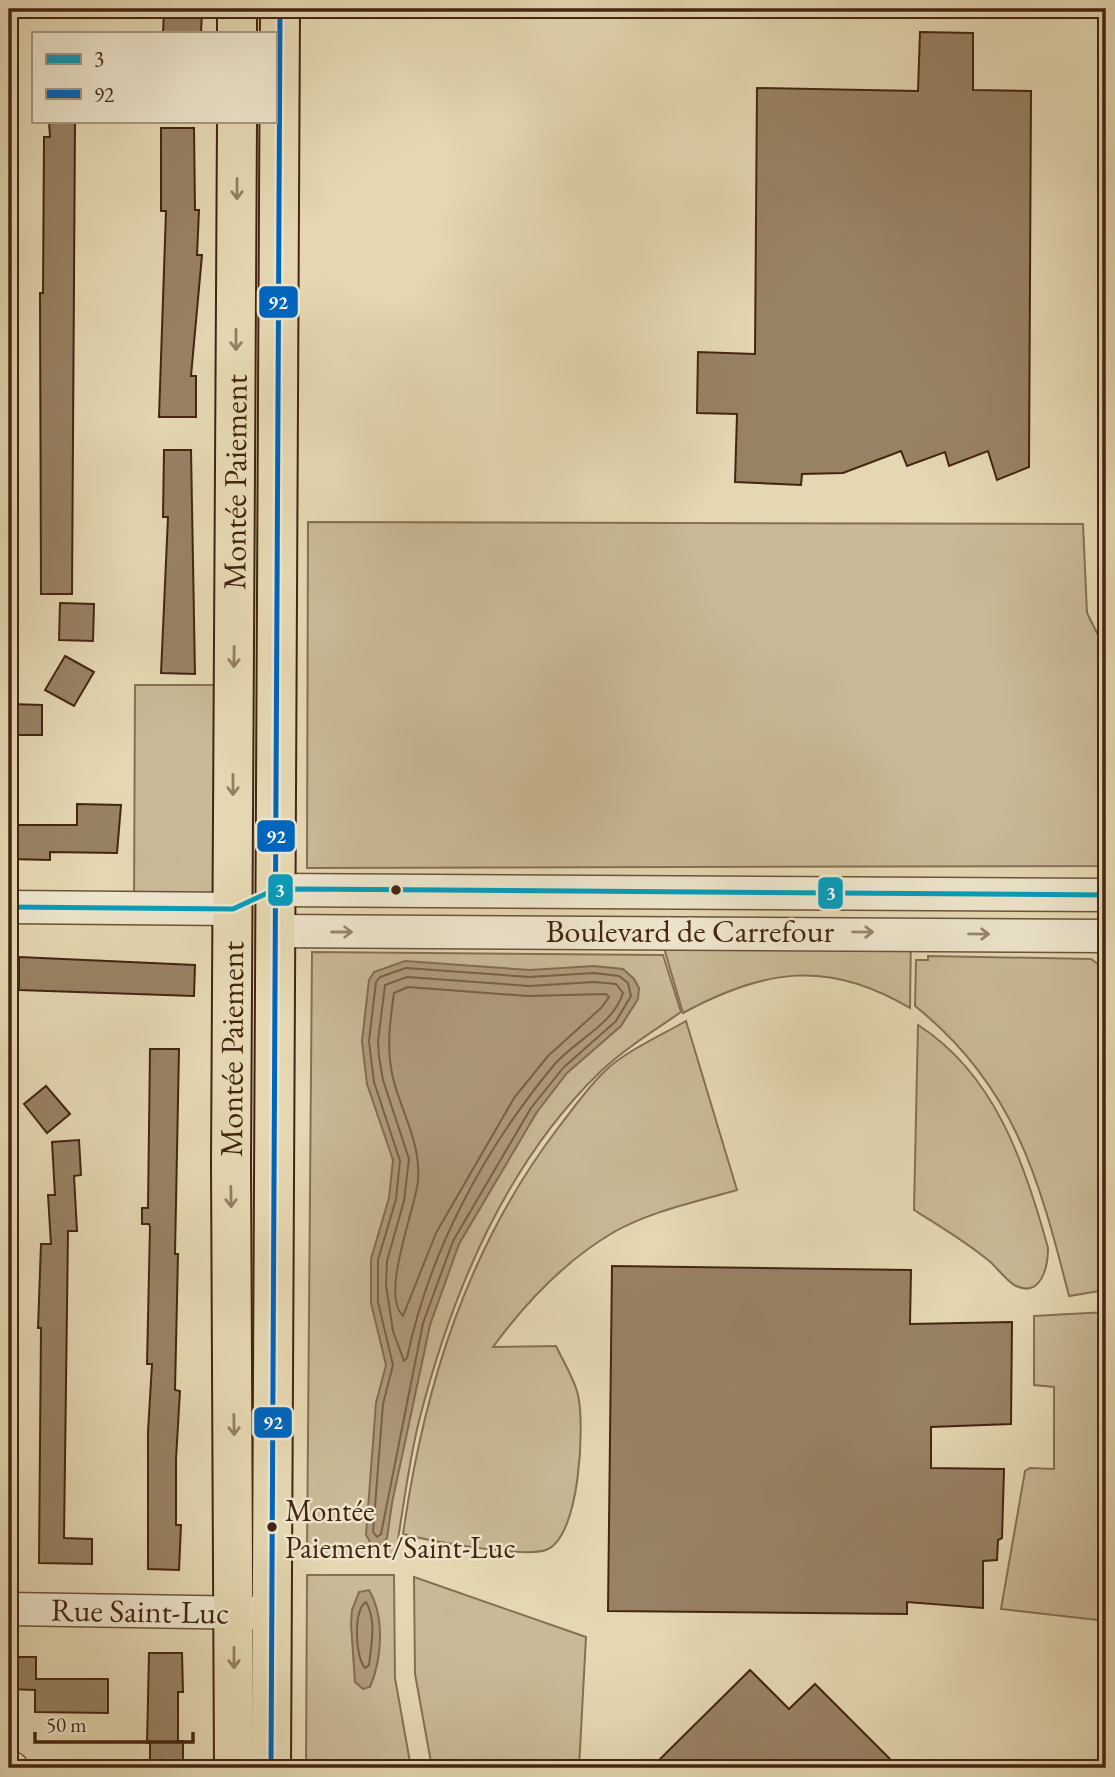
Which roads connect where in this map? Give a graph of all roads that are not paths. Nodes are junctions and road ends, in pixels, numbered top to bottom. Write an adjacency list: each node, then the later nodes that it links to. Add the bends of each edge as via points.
1 (237, 9): 3 (main road)
2 (280, 9): 5 (main road, Montée Paiement)
3 (237, 32)
4 (237, 122): 8 (main road, Montée Paiement, one-way to 8)
5 (274, 890): 6 (street, Boulevard de Carrefour); 8 (main road); 9 (main road, Montée Paiement)
6 (1106, 895)
7 (9, 907): 8 (street)
8 (233, 909): 9 (main road); 12 (main road, Montée Paiement, one-way to 12, via 231,1164)
9 (274, 931): 10 (street, Boulevard de Carrefour, one-way to 10); 12 (main road, Montée Paiement)
10 (1106, 936)
11 (9, 1609): 12 (street, Rue Saint-Luc)
12 (253, 1613): 13 (main road, Montée Paiement, one-way to 13); 14 (main road, Montée Paiement)
13 (234, 1768)
14 (271, 1768)

